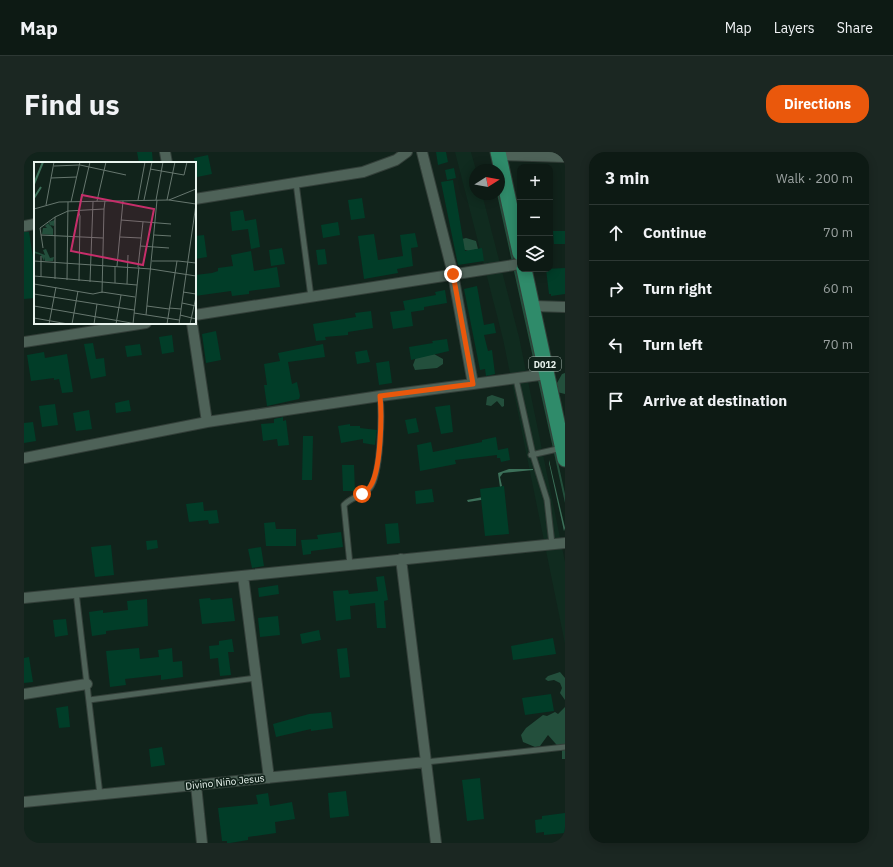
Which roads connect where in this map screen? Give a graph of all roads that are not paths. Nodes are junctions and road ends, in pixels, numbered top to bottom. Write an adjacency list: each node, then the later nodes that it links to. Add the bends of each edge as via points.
1 (165, 152): 6 (street)
2 (407, 152): 7 (street, via 396,160 363,172)
3 (422, 152): 14 (street)
4 (498, 153): 5 (street); 11 (main road)
5 (565, 156)
6 (167, 162)
7 (296, 183): 8 (street); 15 (lane)
8 (196, 199)
9 (34, 224): 10 (street)
10 (24, 226)
11 (517, 238)
12 (517, 264): 14 (street)
13 (525, 272): 16 (main road, D012)
14 (453, 274): 15 (street); 24 (street)
15 (311, 297): 18 (street)
16 (533, 306): 17 (street); 22 (main road, D012)
17 (565, 307)
18 (196, 315)
19 (140, 324): 21 (street)
20 (192, 324): 26 (street)
21 (24, 342)
22 (547, 374): 23 (street); 27 (main road, D012)
23 (516, 378): 24 (street); 28 (lane)
24 (473, 384): 25 (street)
25 (380, 396): 26 (street); 33 (lane, via 379,447 374,480 367,490 344,505)
26 (207, 422): 29 (street)
27 (564, 454): 28 (lane)
28 (532, 455): 31 (lane, via 547,500)
29 (24, 458)
30 (565, 543): 31 (street)
31 (552, 544): 32 (street)
32 (401, 559): 33 (street); 42 (street)
33 (350, 565): 34 (street)
34 (243, 576): 35 (street); 37 (street)
35 (76, 592): 36 (street); 38 (lane)
36 (24, 598)
37 (256, 678): 40 (lane); 43 (street)
38 (87, 684): 39 (street); 40 (lane)
39 (24, 694)
40 (89, 700): 45 (lane)
41 (565, 747): 42 (lane)
42 (426, 762): 43 (street, Divino Niño Jesus); 48 (street)
43 (269, 778): 44 (street, Divino Niño Jesus)
44 (196, 785): 45 (street, Divino Niño Jesus); 47 (street)
45 (100, 794): 46 (street, Divino Niño Jesus)
46 (24, 802)
47 (202, 843)
48 (436, 843)

